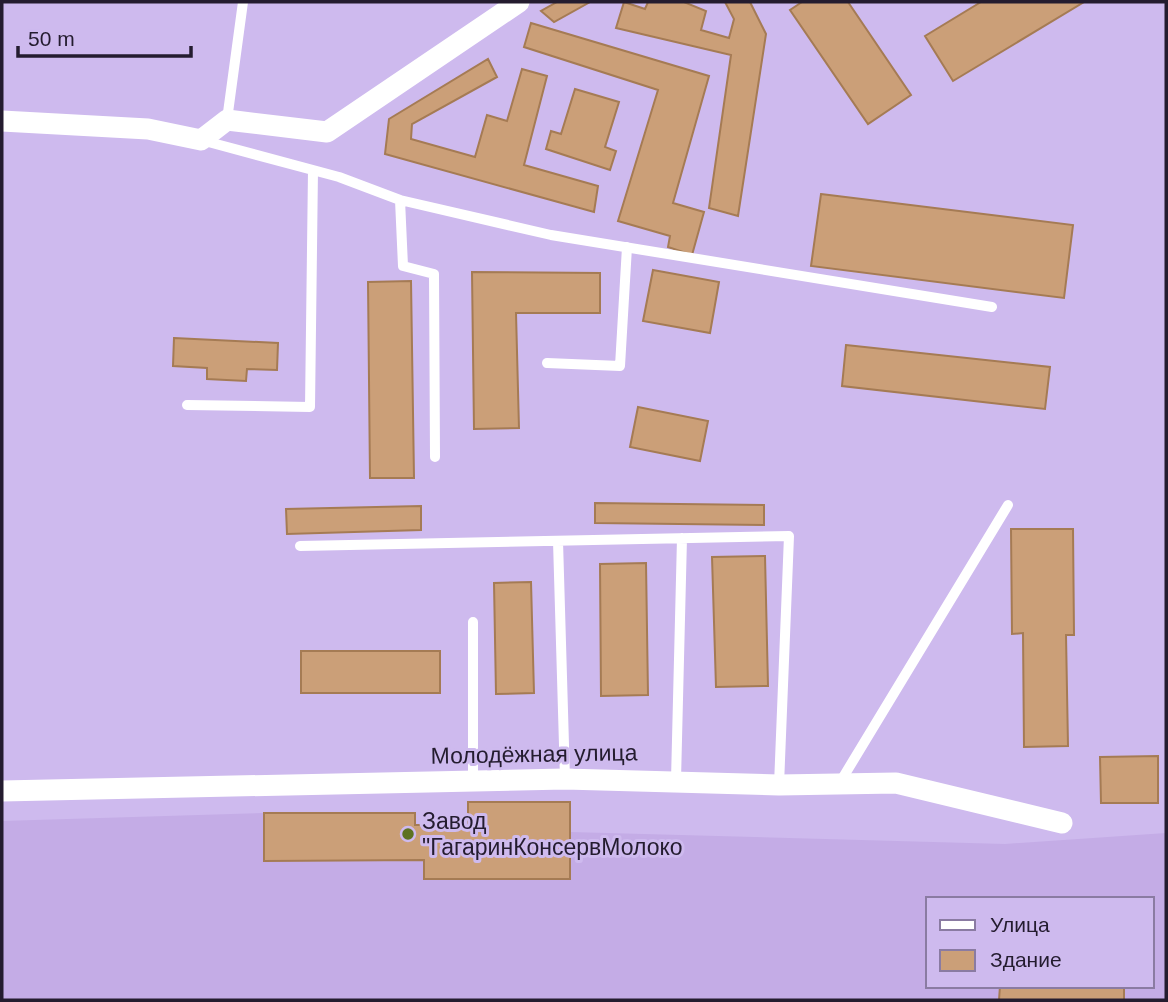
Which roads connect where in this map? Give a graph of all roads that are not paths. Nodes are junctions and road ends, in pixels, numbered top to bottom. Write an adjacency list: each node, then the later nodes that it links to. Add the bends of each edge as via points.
1 (243, 2): 3 (lane)
2 (519, 2): 3 (street, via 327,131)
3 (227, 120): 5 (street)
4 (2, 121): 5 (street, via 148,129)
5 (201, 140): 6 (lane)
6 (313, 170): 7 (lane); 11 (lane, via 310,407)
7 (400, 200): 8 (lane, via 551,235); 12 (lane, via 403,266 434,274)
8 (627, 247): 9 (lane); 10 (lane, via 620,366)
9 (992, 306)
10 (547, 363)
11 (187, 405)
12 (435, 457)
13 (1008, 505): 21 (lane)
14 (682, 538): 15 (lane); 19 (lane); 22 (lane, via 789,537)
15 (558, 541): 16 (lane); 18 (lane)
16 (300, 546)
17 (473, 622): 20 (lane)
18 (565, 779): 19 (street, Молодёжная улица); 20 (street, Молодёжная улица)
19 (676, 780): 22 (street, Молодёжная улица)
20 (473, 781): 23 (street, Молодёжная улица)
21 (839, 784): 22 (street, Молодёжная улица); 24 (street, Молодёжная улица, via 896,783)
22 (779, 785)
23 (2, 791)
24 (1062, 823)

